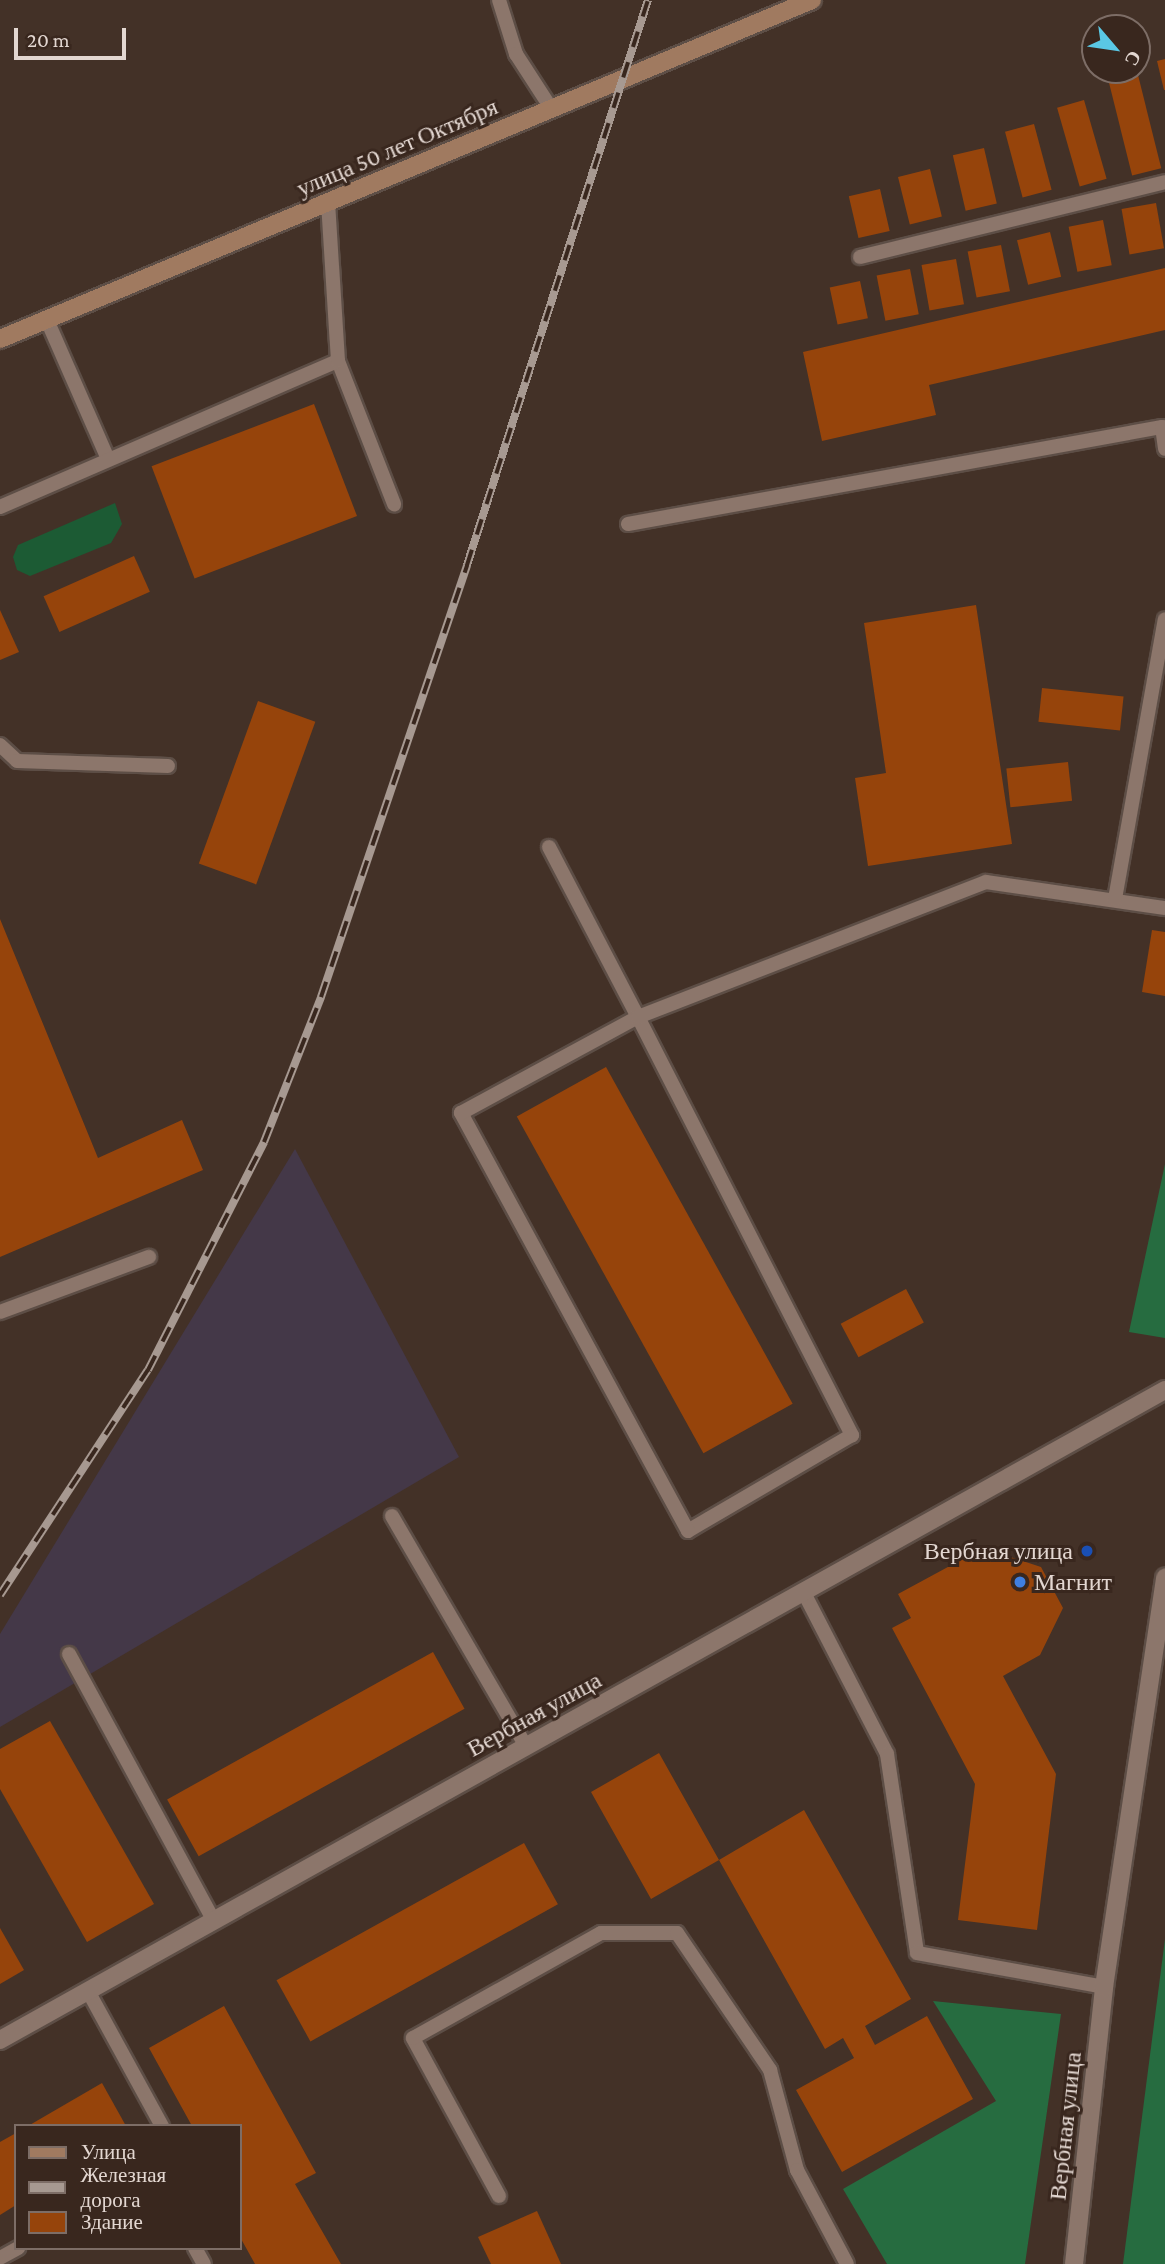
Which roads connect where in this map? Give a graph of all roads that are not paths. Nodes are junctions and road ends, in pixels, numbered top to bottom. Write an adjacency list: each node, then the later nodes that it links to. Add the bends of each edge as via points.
1 (499, 0): 3 (lane, via 516,54)
2 (812, 0): 3 (main road, улица 50 лет Октября)
3 (551, 108): 5 (main road, улица 50 лет Октября)
4 (1165, 182): 6 (lane)
5 (328, 202): 7 (main road, улица 50 лет Октября); 9 (lane)
6 (860, 257)
7 (47, 320): 8 (main road, улица 50 лет Октября); 11 (lane)
8 (0, 339)
9 (338, 360): 11 (lane); 12 (lane)
10 (1165, 449): 14 (lane, via 1162,428)
11 (108, 459): 13 (lane)
12 (394, 504)
13 (0, 507)
14 (628, 524)
15 (1165, 619): 19 (lane)
16 (0, 745): 17 (lane, via 17,761)
17 (168, 766)
18 (549, 847): 21 (lane)
19 (1115, 899): 20 (lane); 21 (lane, via 986,882)
20 (1165, 908)
21 (638, 1017): 21 (lane, via 461,1113 688,1531 852,1435)
22 (149, 1257): 23 (lane)
23 (0, 1312)
24 (1165, 1390): 27 (street, Вербная улица)
25 (392, 1516): 29 (lane)
26 (1165, 1578): 31 (street, Вербная улица)
27 (803, 1591): 29 (street, Вербная улица); 31 (lane, via 887,1754 917,1953)
28 (69, 1654): 30 (lane)
29 (526, 1746): 30 (street, Вербная улица)
30 (214, 1921): 32 (street, Вербная улица)
31 (1104, 1987): 37 (street, Вербная улица)
32 (88, 1991): 33 (street, Вербная улица); 34 (lane)
33 (0, 2040)
34 (161, 2124)
35 (499, 2196): 36 (lane, via 414,2038 601,1933 677,1933 770,2070 797,2170)
36 (847, 2264)
37 (1074, 2264)

